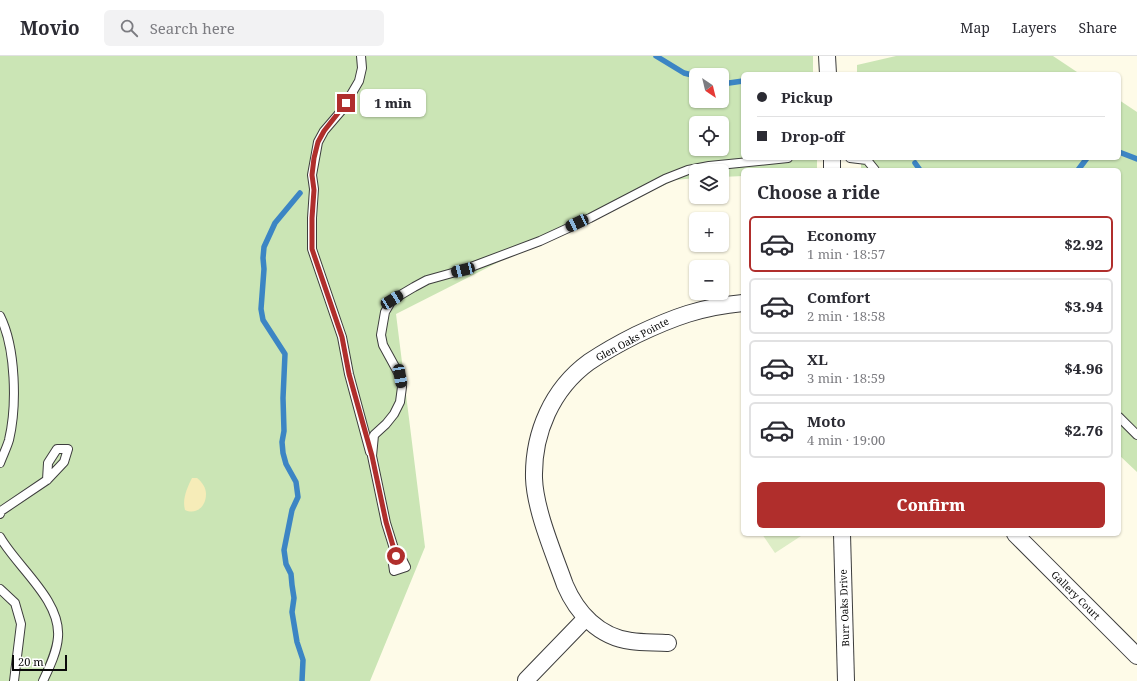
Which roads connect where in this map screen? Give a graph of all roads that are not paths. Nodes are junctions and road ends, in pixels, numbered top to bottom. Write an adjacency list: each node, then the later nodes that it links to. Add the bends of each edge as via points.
1 (361, 56): 11 (lane, via 359,81 342,110 318,142 312,175 312,249 342,337 349,374)
2 (827, 56): 3 (street)
3 (828, 72)
4 (768, 160): 11 (lane, via 709,166 665,179 540,241 463,270 427,280 392,300 386,312 381,335 383,345 400,376 402,387 400,402 394,414 374,435)
5 (867, 160): 6 (lane)
6 (873, 168)
7 (741, 304): 20 (street, Glen Oaks Pointe, via 699,310 674,317 625,341 588,363 565,385 550,406 537,442 534,473 536,499 565,585 571,599)
8 (0, 316): 12 (lane, via 13,363 13,415 9,441)
9 (1121, 419): 10 (lane)
10 (1137, 436)
11 (372, 456): 18 (lane, via 396,556)
12 (0, 463)
13 (47, 480): 14 (lane)
14 (0, 514)
15 (842, 536): 26 (street, Burr Oaks Drive)
16 (1017, 536): 22 (street, Gallery Court)
17 (0, 537): 25 (lane, via 46,597 56,619 58,637)
18 (394, 564)
19 (0, 589): 24 (lane, via 15,604 21,624)
20 (586, 618): 21 (street, Glen Oaks Pointe, via 602,631 616,637 630,641); 23 (street)
21 (668, 643)
22 (1137, 656)
23 (526, 680)
24 (14, 681)
25 (43, 681)
26 (846, 681)

